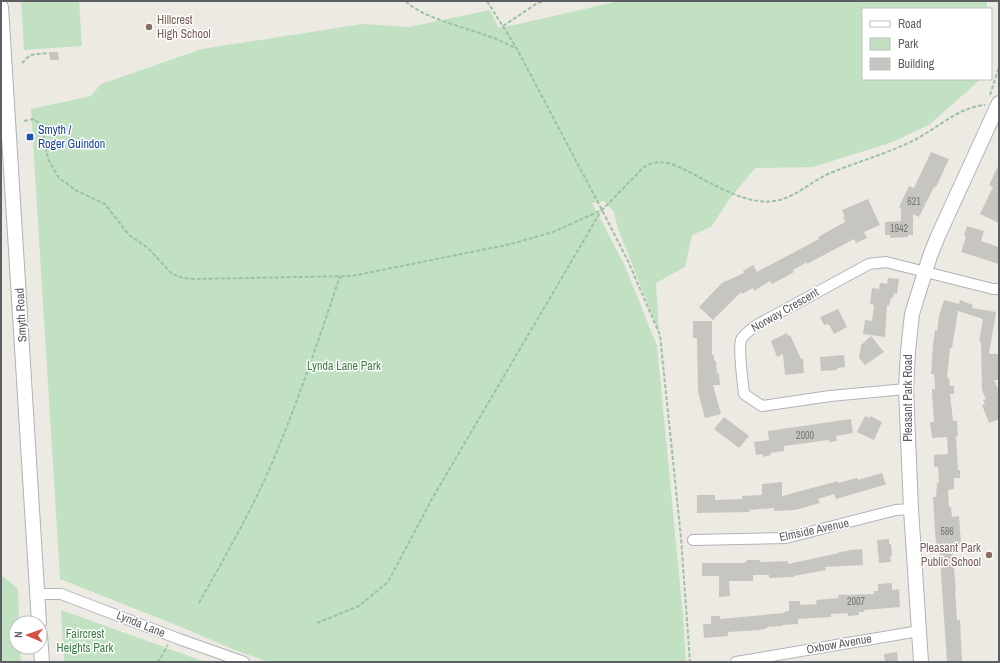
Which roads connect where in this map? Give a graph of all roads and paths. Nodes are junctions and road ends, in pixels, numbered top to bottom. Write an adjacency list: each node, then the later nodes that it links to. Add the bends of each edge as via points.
1 (406, 1): 6 (path, via 411,7 427,14 487,35)
2 (487, 1): 5 (path)
3 (544, 1): 5 (path)
4 (1, 7): 11 (main road, Smyth Road)
5 (503, 26): 6 (path)
6 (517, 49): 13 (path)
7 (48, 53): 8 (path, via 30,55)
8 (22, 63)
9 (999, 67): 10 (path)
10 (991, 102): 13 (path, via 964,110 902,146 833,172 779,200 765,201 740,196 672,164 661,162 648,164 643,168); 14 (main road, Pleasant Park Road, via 971,166 952,203)
11 (4, 106): 20 (main road, Smyth Road)
12 (24, 120): 15 (path, via 34,119 39,123 48,159 60,178 77,191 105,204 128,235 148,248 175,276 193,279)
13 (602, 210): 15 (path, via 553,232 511,244 359,275); 23 (path, via 433,498 388,582 359,606); 28 (path, via 628,261 660,336 681,538)
14 (926, 271): 16 (street); 17 (main road, Pleasant Park Road, via 912,314); 17 (street, Norway Crescent, via 886,262 869,264 757,325 747,332 741,341 744,394 762,406)
15 (340, 276): 21 (path, via 306,378 267,472)
16 (999, 289)
17 (906, 389): 18 (main road, Pleasant Park Road)
18 (911, 509): 19 (street, Elmside Avenue, via 896,510 786,538); 24 (main road, Pleasant Park Road)
19 (693, 540)
20 (37, 594): 22 (main road, Smyth Road); 25 (street, Lynda Lane, via 62,594)
21 (199, 603)
22 (38, 615)
23 (318, 623)
24 (919, 631): 29 (street, Oxbow Avenue); 30 (main road, Pleasant Park Road)
25 (171, 636): 26 (path); 27 (street, Lynda Lane)
26 (157, 662)
27 (244, 662)
28 (690, 662)
29 (736, 662)
30 (921, 662)

